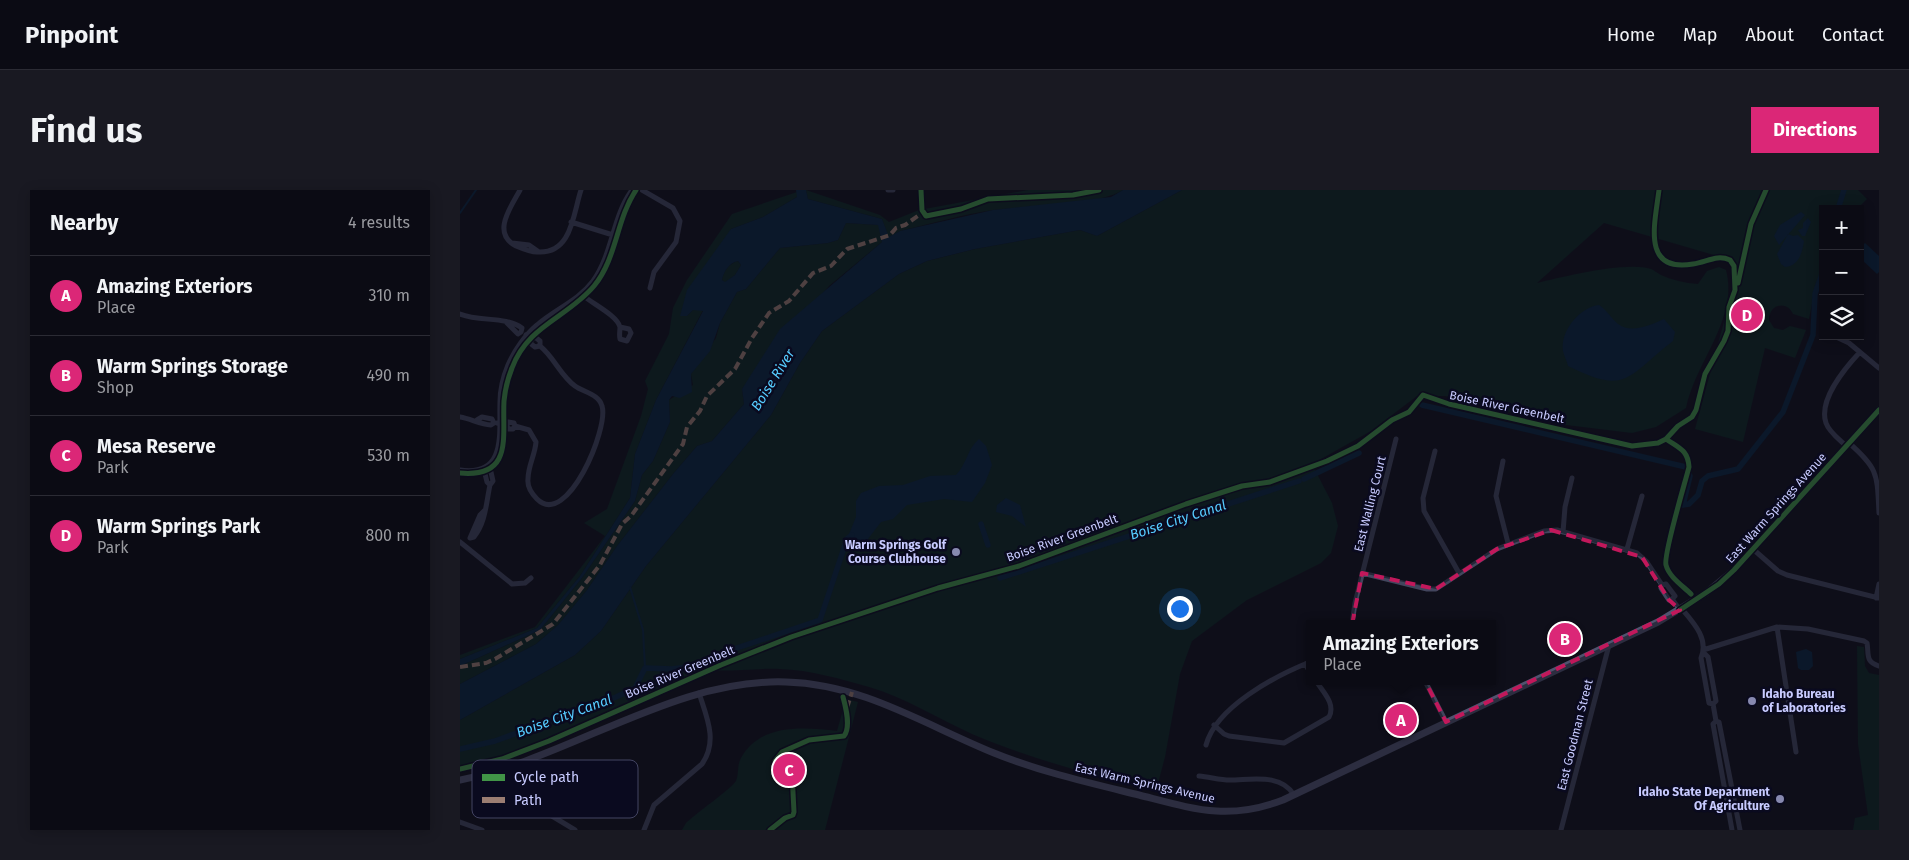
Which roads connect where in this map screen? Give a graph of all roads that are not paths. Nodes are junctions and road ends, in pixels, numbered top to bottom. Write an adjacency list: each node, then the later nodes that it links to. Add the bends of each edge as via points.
1 (520, 190): 7 (street, via 503,227 512,244 535,252 557,249 567,238)
2 (581, 190): 7 (street)
3 (632, 190): 8 (street)
4 (642, 190): 9 (street, via 673,208 680,221 676,242 654,272)
5 (888, 190): 6 (street)
6 (892, 190)
7 (571, 222): 8 (street)
8 (613, 235): 10 (street, via 602,266)
9 (650, 288)
10 (581, 294): 12 (street, via 613,316); 13 (street, via 535,326)
11 (460, 314): 13 (street, via 507,323 518,334 521,332)
12 (620, 327)
13 (527, 336): 19 (street, via 508,366); 19 (street, via 535,347 540,346 552,355 556,365 575,386 592,395 603,406 603,417 588,463 562,501 554,505 545,504 531,493 527,480 536,442 529,430 515,426 508,429 507,425)
14 (1843, 340): 15 (street)
15 (1860, 352): 16 (street); 21 (street, via 1838,376 1825,410 1826,425)
16 (1879, 368)
17 (1879, 410): 21 (street, East Warm Springs Avenue)
18 (460, 417): 19 (street, via 477,420 481,424)
19 (497, 423): 24 (street, via 500,445)
20 (1396, 439): 34 (street, East Walling Court)
21 (1848, 445): 28 (street, via 1874,468); 33 (street, East Warm Springs Avenue)
22 (1435, 451): 35 (street, via 1422,498 1424,511)
23 (1503, 461): 31 (street, via 1496,496)
24 (486, 468): 25 (street); 30 (street, via 491,472 493,481 485,510 470,538)
25 (460, 470)
26 (1572, 478): 29 (street)
27 (1642, 496): 32 (street)
28 (1879, 513)
29 (1563, 532): 31 (street, via 1544,531); 32 (street)
30 (462, 543): 36 (street, via 512,584 525,583)
31 (1508, 543): 35 (street)
32 (1627, 549): 39 (street, via 1642,556 1662,585 1666,584 1675,596 1672,599)
33 (1754, 550): 38 (street, via 1786,575); 39 (street, East Warm Springs Avenue, via 1719,584)
34 (1362, 573): 35 (street, via 1432,590); 40 (street, East Walling Court)
35 (1459, 573)
36 (531, 578)
37 (1879, 584): 38 (street)
38 (1877, 598)
39 (1681, 610): 42 (street, East Warm Springs Avenue); 43 (street, via 1700,633)
40 (1353, 620)
41 (1777, 627): 43 (street); 45 (street, via 1808,629 1864,641 1867,643 1867,658); 53 (street)
42 (1609, 645): 50 (street, East Warm Springs Avenue); 64 (street, East Goodman Street)
43 (1703, 651): 49 (street, via 1701,658 1709,703 1713,704)
44 (1306, 664): 51 (street, via 1256,690)
45 (1879, 666)
46 (1318, 685): 51 (street, via 1331,705 1329,717 1289,741 1278,744 1230,736)
47 (1427, 685): 50 (street)
48 (700, 693): 54 (street, East Warm Springs Avenue); 58 (street, East Warm Springs Avenue, via 766,682 839,688 888,705 1019,762 1192,808 1233,812 1261,808); 63 (street, via 711,734 708,756 654,805)
49 (1716, 721): 65 (street, via 1713,724); 66 (street, via 1720,722)
50 (1446, 722): 58 (street, East Warm Springs Avenue)
51 (1214, 725): 52 (street)
52 (1206, 745)
53 (1796, 752)
54 (527, 760)
55 (472, 776): 57 (street, East Warm Springs Avenue)
56 (1199, 776): 58 (street, via 1227,780 1252,777 1288,785)
57 (460, 780)
58 (1294, 794)
59 (555, 818): 62 (street)
60 (460, 822): 61 (street)
61 (482, 830)
62 (575, 830)
63 (644, 830)
64 (1561, 830)
65 (1732, 830)
66 (1740, 830)

